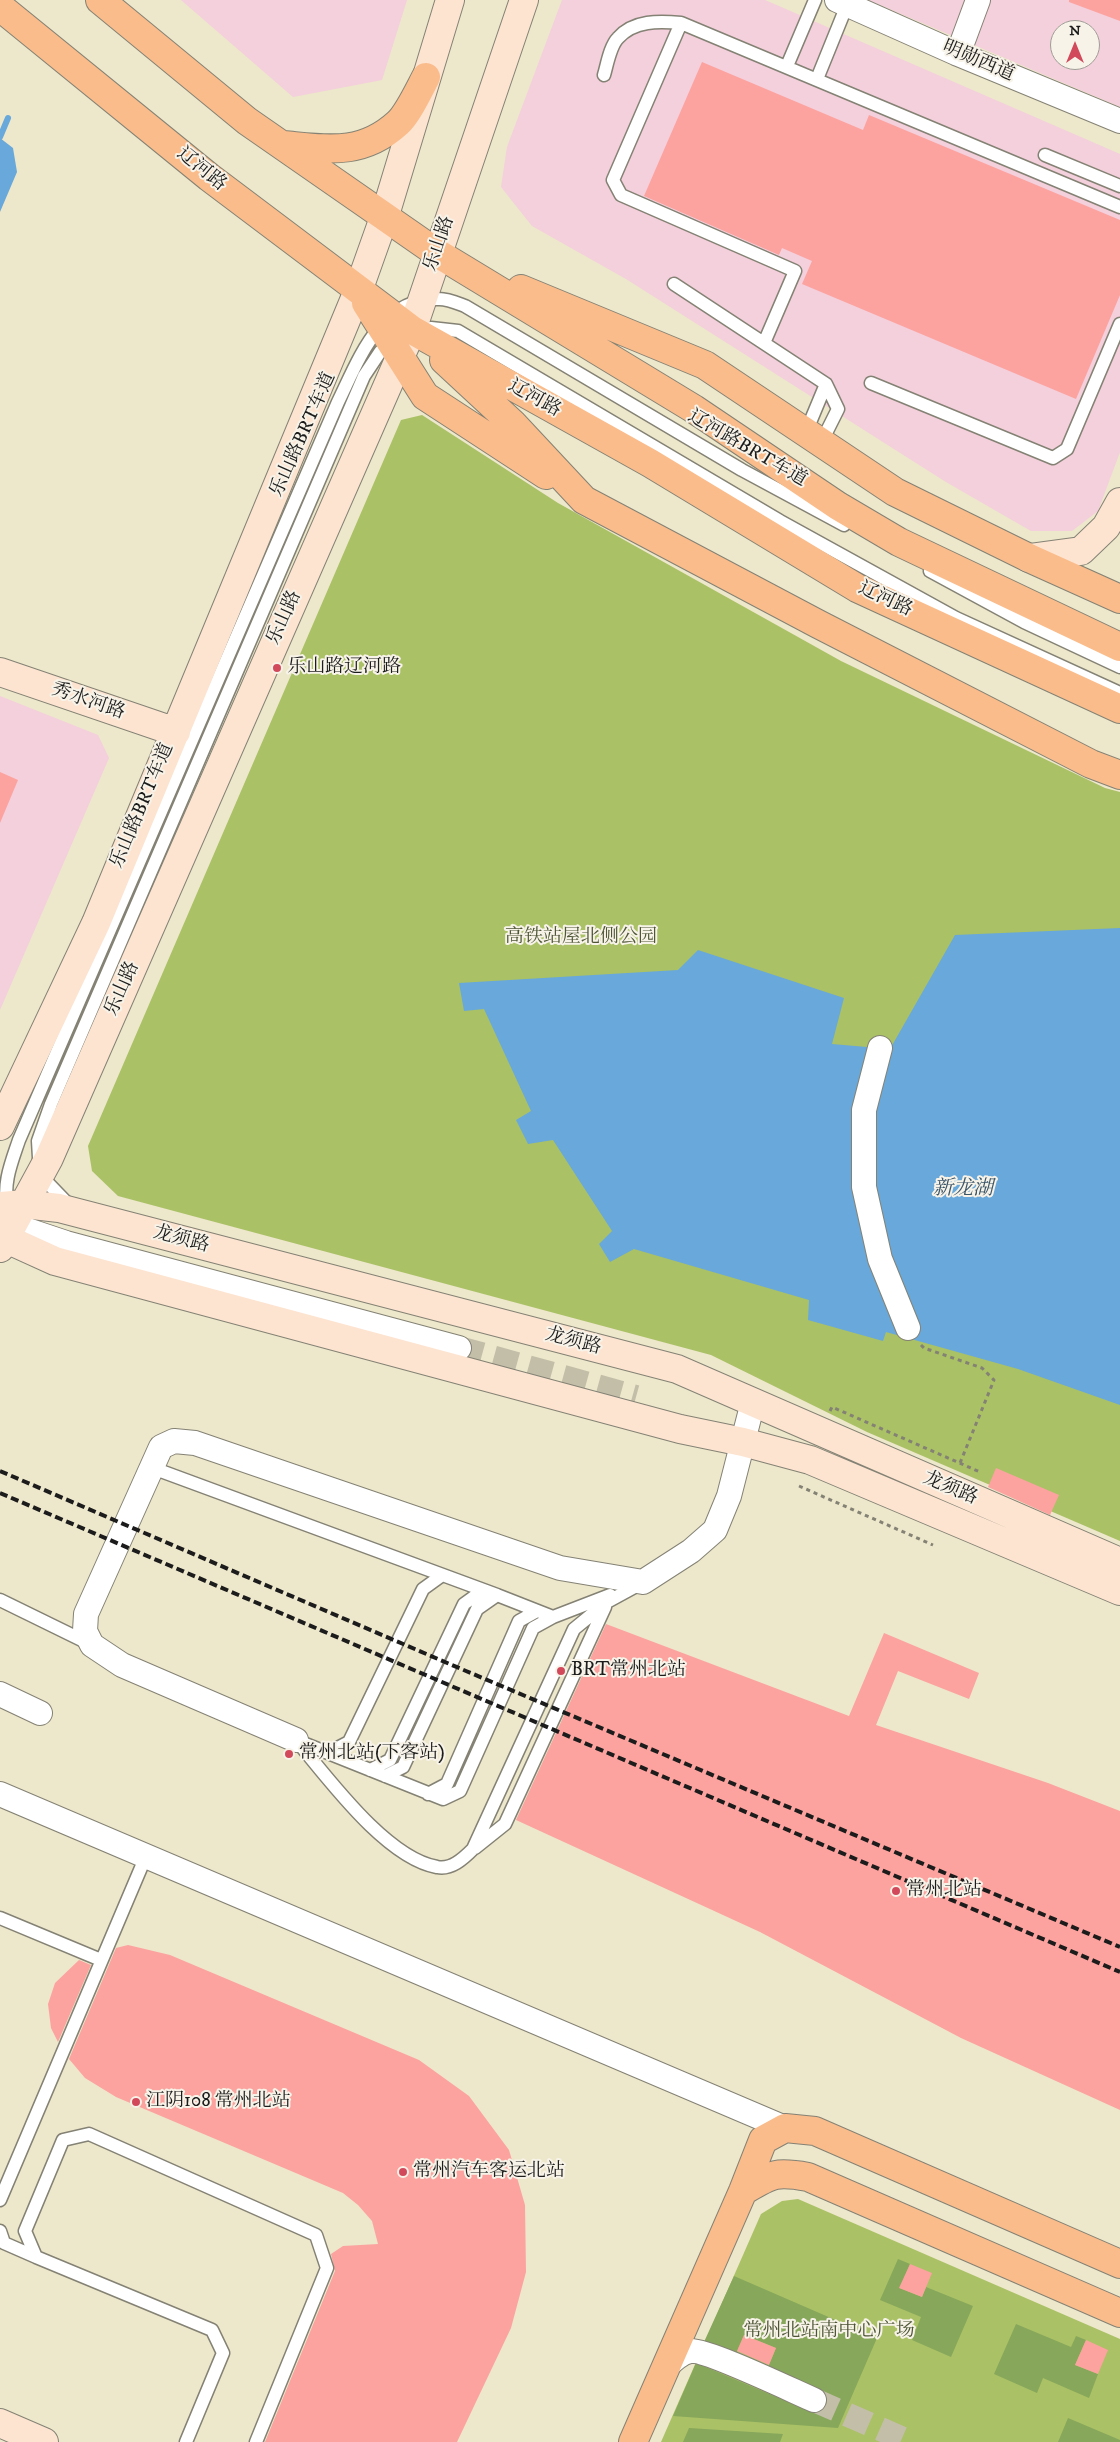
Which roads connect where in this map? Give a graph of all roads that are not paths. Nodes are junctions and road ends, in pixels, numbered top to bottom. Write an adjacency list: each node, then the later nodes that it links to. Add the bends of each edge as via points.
1 (100, 0): 15 (main road, via 248,121)
2 (450, 0): 12 (street)
3 (524, 0): 20 (street, 乐山路)
4 (815, 0): 10 (lane)
5 (978, 0): 9 (street)
6 (842, 2): 9 (street, 明勋西道); 13 (lane)
7 (0, 7): 22 (main road, 辽河路, via 209,177)
8 (681, 23): 10 (lane); 11 (lane, via 655,20 634,27 617,39); 26 (lane, via 613,180 621,196 795,271)
9 (958, 54): 14 (street, 明勋西道)
10 (787, 66): 13 (lane)
11 (604, 75)
12 (426, 77): 15 (main road, via 399,123 369,144 340,150); 19 (street)
13 (818, 79): 18 (lane)
14 (1120, 121)
15 (283, 145): 19 (main road)
16 (1045, 155): 17 (lane)
17 (1120, 186)
18 (1120, 207)
19 (384, 215): 20 (main road); 22 (street)
20 (437, 253): 23 (street, 乐山路); 30 (main road, via 705,365); 35 (main road, via 694,409 838,506 899,542)
21 (674, 284): 26 (lane)
22 (358, 291): 25 (main road); 40 (street)
23 (422, 300): 25 (street, 乐山路); 36 (lane, 辽河路BRT车道, via 441,299 465,306 742,470 1024,622)
24 (1120, 324): 27 (lane)
25 (389, 338): 31 (main road, via 512,424); 31 (main road, via 425,396); 38 (lane, via 431,328 458,331 780,522 956,618); 39 (main road, 辽河路, via 650,463 857,588); 44 (street, 乐山路); 46 (lane, 乐山路BRT车道, via 338,402 19,1140 8,1174)
26 (764, 343): 29 (lane)
27 (1115, 350): 28 (lane, via 1067,449 1053,458)
28 (872, 383)
29 (826, 384): 30 (lane); 30 (lane, via 838,409)
30 (813, 438): 33 (main road, via 895,492)
31 (584, 500): 41 (main road, via 818,624 1091,764)
32 (1120, 502): 33 (street, via 1106,528 1081,551)
33 (1029, 558): 34 (main road)
34 (1120, 599)
35 (1120, 647)
36 (1120, 666)
37 (0, 672): 40 (street, 秀水河路)
38 (1120, 692)
39 (1120, 709)
40 (176, 732): 43 (street, via 96,923)
41 (1120, 775)
42 (880, 1048): 47 (street, via 864,1110 864,1187 880,1259)
43 (0, 1126)
44 (40, 1175): 45 (lane, via 63,1201); 46 (street, 乐山路)
45 (90, 1216): 46 (street, 龙须路, via 59,1208); 49 (street, 龙须路, via 676,1369)
46 (6, 1223): 48 (street, via 66,1243); 50 (street, 龙须路, via 55,1261 680,1429)
47 (912, 1334)
48 (459, 1348)
49 (753, 1402): 50 (street); 52 (street, 龙须路)
50 (743, 1442): 54 (street, via 729,1496 715,1530 691,1551); 56 (street, 龙须路, via 810,1460)
51 (150, 1466): 53 (lane); 54 (street, via 160,1447 174,1440 195,1443 560,1568); 62 (street, via 86,1614 85,1631)
52 (1120, 1562)
53 (442, 1576): 55 (lane); 66 (lane, via 423,1589 348,1742)
54 (643, 1582): 59 (lane); 61 (lane)
55 (482, 1591): 57 (lane); 67 (lane, via 464,1604 390,1760)
56 (1120, 1591)
57 (497, 1596): 60 (lane); 68 (lane, via 478,1609 403,1767)
58 (0, 1600): 62 (lane)
59 (607, 1602): 71 (lane, via 574,1629); 71 (lane, via 505,1824)
60 (537, 1611): 61 (lane); 70 (lane, via 519,1622 448,1784)
61 (553, 1617): 70 (lane, via 533,1628 460,1791 443,1799)
62 (92, 1645): 65 (street, via 122,1665)
63 (0, 1694): 64 (street)
64 (40, 1713)
65 (296, 1740): 66 (lane); 71 (lane, via 363,1819 410,1857 438,1867 460,1862)
66 (328, 1753): 67 (lane)
67 (370, 1770): 68 (lane)
68 (384, 1776): 70 (lane)
69 (0, 1794): 72 (street)
70 (428, 1794)
71 (473, 1849)
72 (146, 1856): 74 (lane); 75 (street)
73 (0, 1918): 74 (lane)
74 (101, 1960): 77 (lane)
75 (784, 2128): 76 (main road, via 763,2140); 80 (main road, via 815,2131)
76 (743, 2191): 81 (main road, via 766,2177 783,2173 808,2177); 82 (main road)
77 (0, 2200)
78 (0, 2230): 79 (lane, via 4,2243)
79 (36, 2257): 86 (lane, via 212,2330 223,2353); 87 (lane, via 25,2231 63,2140 89,2134 316,2235 327,2268)
80 (1120, 2264)
81 (1120, 2313)
82 (665, 2368): 83 (street, via 679,2355 691,2351 712,2356); 88 (main road)
83 (814, 2400)
84 (0, 2423): 85 (street)
85 (44, 2442)
86 (186, 2442)
87 (256, 2442)
88 (632, 2442)

